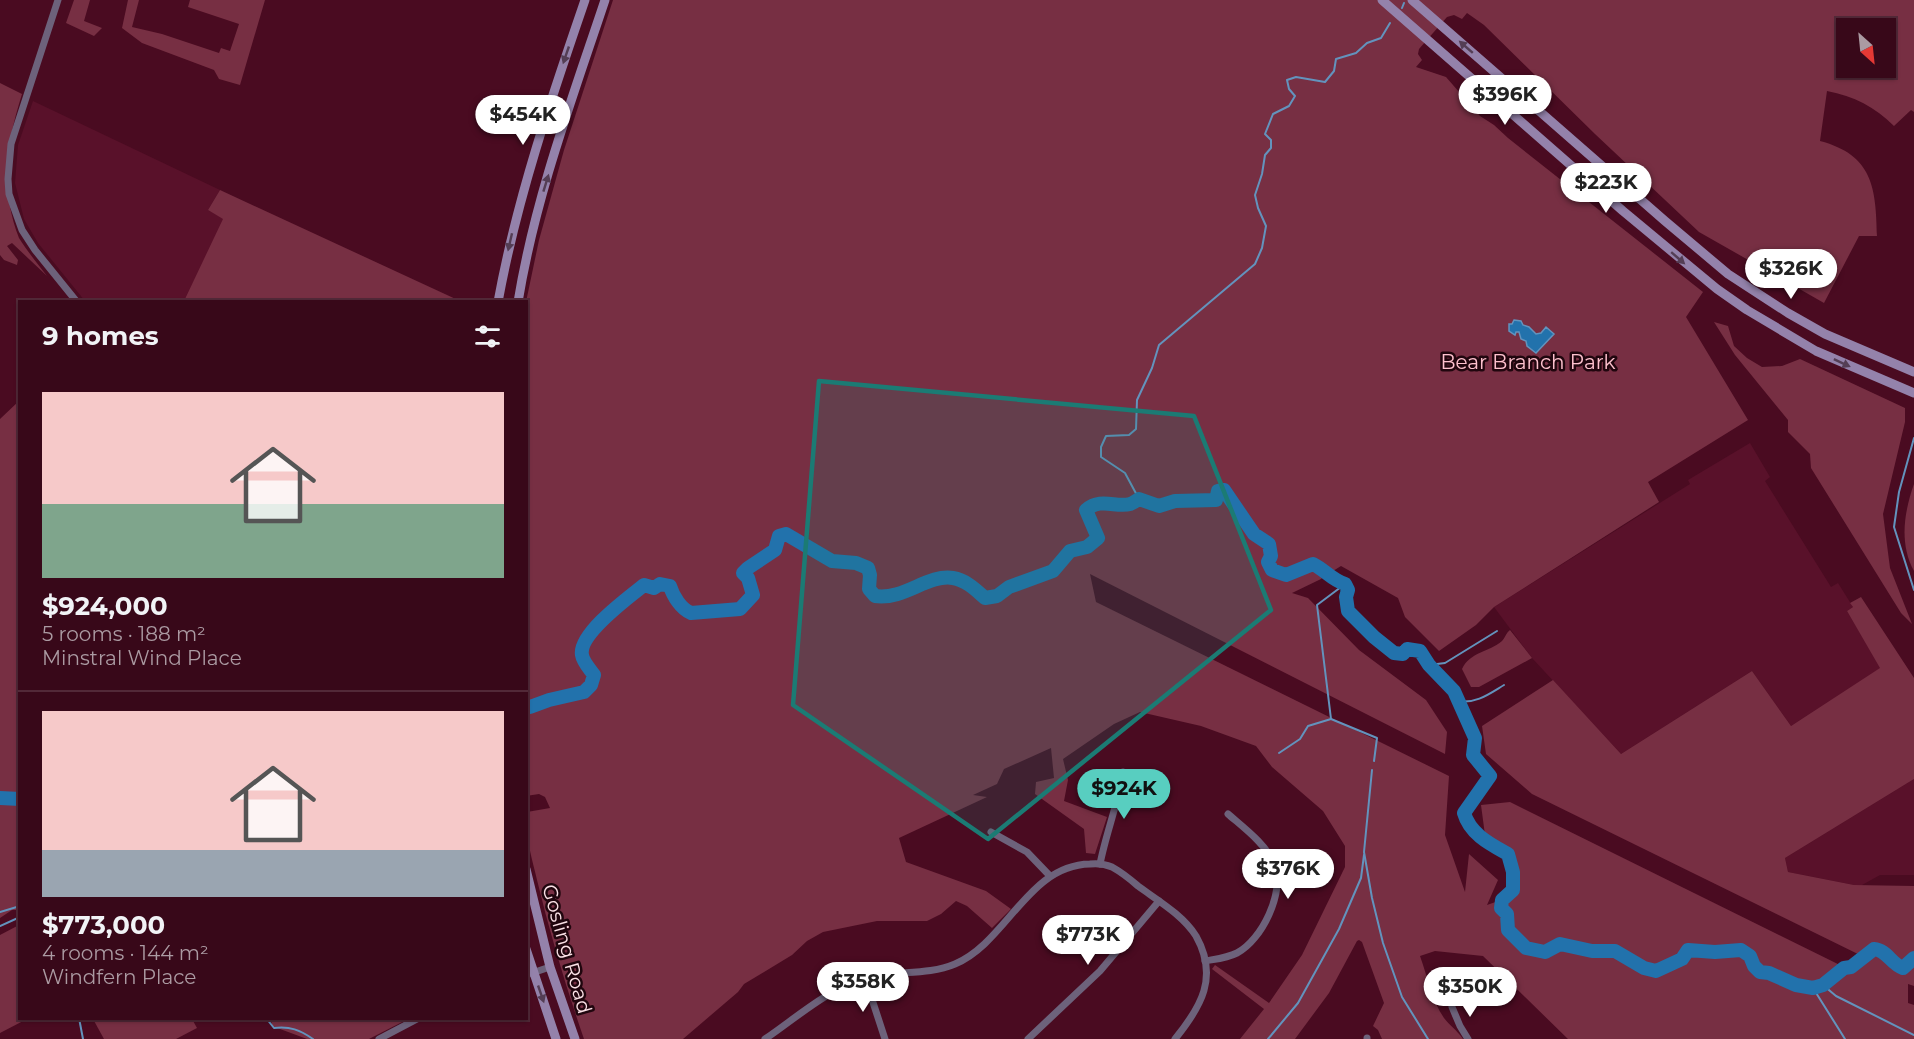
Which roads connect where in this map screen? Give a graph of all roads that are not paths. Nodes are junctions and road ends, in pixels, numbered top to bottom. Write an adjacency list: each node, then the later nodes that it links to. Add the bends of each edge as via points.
1 (58, 0): 6 (street, via 11,144 8,178 9,194 22,230)
2 (585, 0): 7 (main road, one-way to 7, via 521,198)
3 (605, 0): 8 (main road, one-way to 3, via 539,203)
4 (1382, 0): 10 (main road, one-way to 10, via 1717,289 1816,351)
5 (1412, 0): 9 (main road, one-way to 5, via 1825,334 1728,274)
6 (75, 300)
7 (498, 300)
8 (518, 300)
9 (1914, 372)
10 (1914, 393)
11 (1123, 772): 14 (street)
12 (1228, 814): 18 (street, via 1269,855 1278,887 1273,907 1255,938 1228,956)
13 (991, 832): 15 (street, via 1027,852)
14 (1100, 864): 15 (street, via 1076,865); 17 (street, via 1111,867)
15 (1050, 876): 21 (street, via 965,959 945,968)
16 (528, 877): 19 (main road, Gosling Road)
17 (1159, 901): 18 (street, via 1196,936); 29 (street, via 1100,971)
18 (1205, 961): 30 (street, via 1200,1003)
19 (550, 967): 20 (street); 26 (main road, Gosling Road)
20 (530, 974): 25 (main road, Gosling Road, one-way to 25)
21 (865, 978): 27 (street, via 841,988); 28 (street)
22 (1452, 1006): 31 (street)
23 (415, 1020): 24 (street)
24 (380, 1039)
25 (556, 1039)
26 (575, 1039)
27 (766, 1039)
28 (885, 1039)
29 (1028, 1039)
30 (1175, 1039)
31 (1468, 1039)

